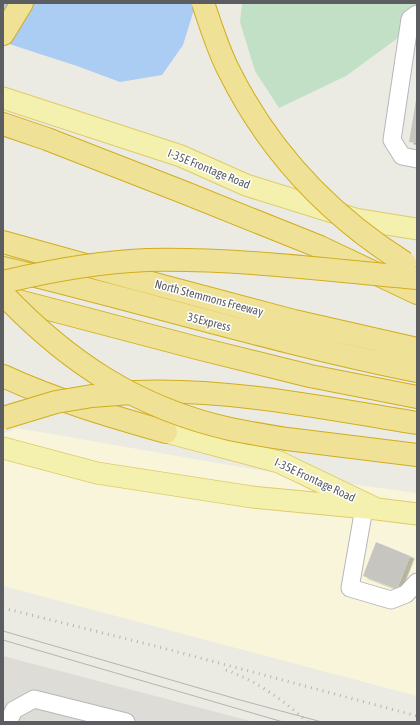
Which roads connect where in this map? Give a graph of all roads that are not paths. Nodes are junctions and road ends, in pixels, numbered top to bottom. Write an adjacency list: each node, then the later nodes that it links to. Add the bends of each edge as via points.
1 (22, 3): 4 (highway)
2 (203, 3): 11 (highway, bridge, via 228,70 252,112 285,159 350,225 379,247)
3 (417, 14): 7 (lane, via 410,19 392,140 402,156)
4 (3, 34)
5 (3, 98): 8 (main road, I-35E Frontage Road, via 181,156 246,185 355,219)
6 (3, 124): 14 (highway, via 313,244)
7 (417, 159)
8 (417, 230)
9 (3, 242): 16 (highway, North Stemmons Freeway, via 294,321)
10 (3, 268): 17 (highway, 35Express, via 201,320)
11 (417, 270)
12 (417, 278): 13 (highway, bridge, via 254,263 145,260 64,270)
13 (3, 282)
14 (417, 293)
15 (3, 295): 19 (highway, via 310,376); 24 (highway, bridge, via 61,349 140,399 181,415 224,427 288,438)
16 (417, 349)
17 (417, 371)
18 (3, 376): 22 (highway, via 35,391)
19 (417, 397)
20 (3, 418): 21 (highway, bridge, via 56,402 92,396 166,391 236,396)
21 (417, 423)
22 (166, 432): 25 (main road, I-35E Frontage Road, via 279,462)
23 (3, 448): 25 (main road, via 97,473 252,497)
24 (417, 455)
25 (371, 509): 26 (main road, I-35E Frontage Road); 27 (lane, via 350,588 391,600 406,594)
26 (417, 514)
27 (417, 582)
28 (8, 722): 29 (lane, via 14,710 34,699)
29 (126, 722)

